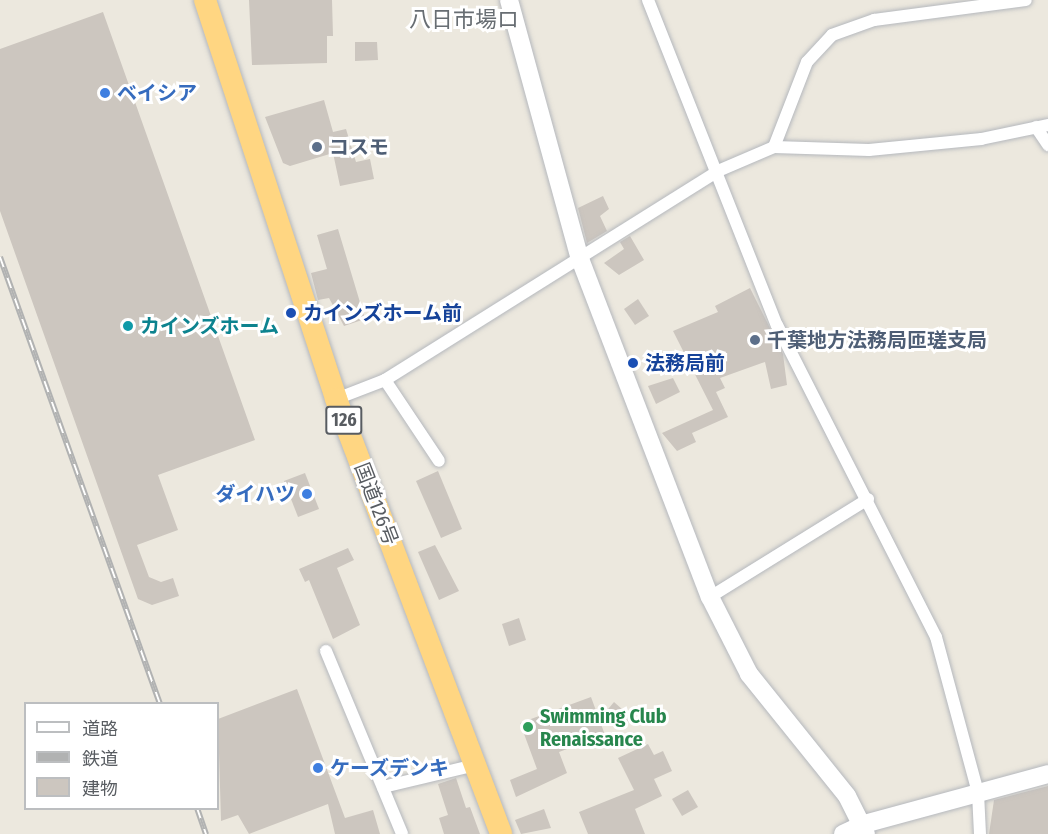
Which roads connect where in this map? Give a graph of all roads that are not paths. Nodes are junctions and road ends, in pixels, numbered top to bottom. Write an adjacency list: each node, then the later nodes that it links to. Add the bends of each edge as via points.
1 (205, 0): 11 (highway, 国道126号 / 126)
2 (509, 0): 9 (street)
3 (648, 0): 8 (street)
4 (1026, 0): 7 (street, via 874,20 832,35 807,62)
5 (1042, 126): 6 (street); 7 (street, via 981,139 869,150)
6 (1048, 145)
7 (774, 147): 8 (street)
8 (718, 171): 9 (street); 13 (street, via 777,325)
9 (580, 259): 10 (street); 14 (street)
10 (385, 380): 11 (street); 12 (street)
11 (336, 399): 16 (highway, 国道126号 / 126)
12 (439, 461)
13 (868, 500): 14 (street); 19 (street, via 936,637)
14 (710, 597): 20 (street, via 749,674)
15 (326, 651): 18 (street)
16 (475, 765): 18 (street); 22 (highway, 国道126号 / 126)
17 (1048, 774): 19 (street)
18 (383, 787): 21 (street)
19 (978, 793): 20 (street); 24 (street)
20 (865, 829): 23 (street)
21 (402, 834)
22 (501, 834)
23 (843, 834)
24 (980, 834)

